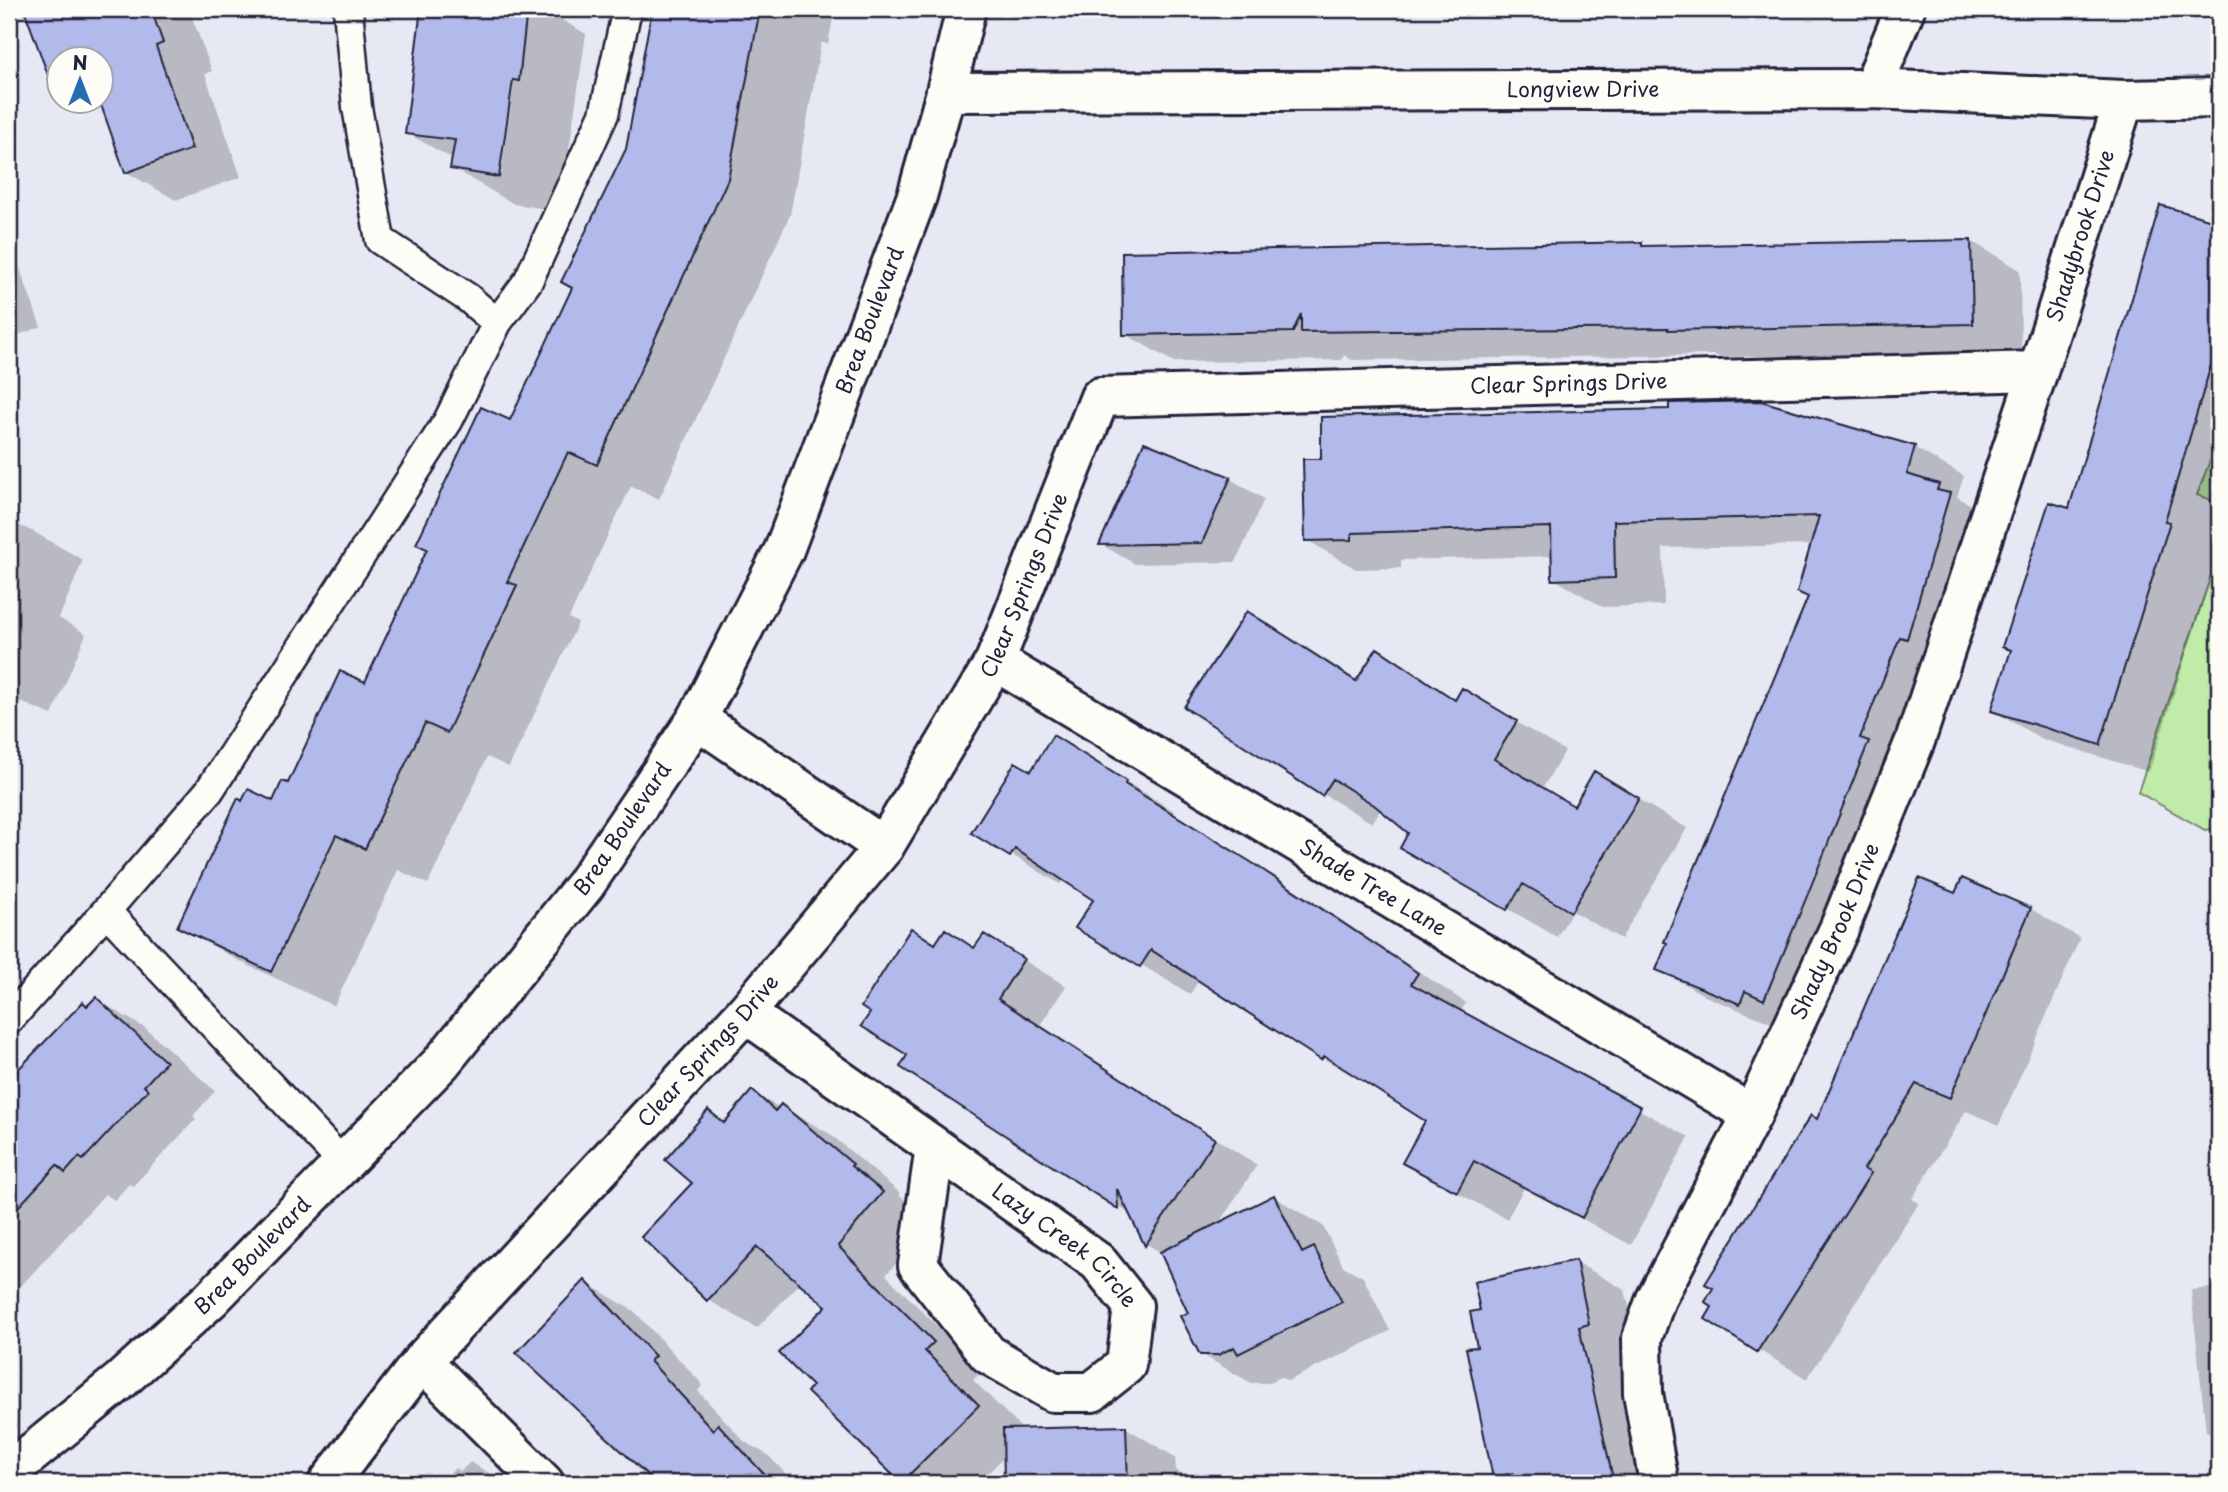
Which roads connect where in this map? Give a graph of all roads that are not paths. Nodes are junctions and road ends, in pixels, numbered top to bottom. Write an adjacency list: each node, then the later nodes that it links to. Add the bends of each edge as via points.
1 (348, 9): 9 (lane, via 357,107 380,240 468,298)
2 (627, 9): 9 (lane, via 604,114 528,281)
3 (966, 9): 6 (street, Brea Boulevard)
4 (1905, 9): 5 (street)
5 (1871, 89): 6 (street, Longview Drive); 8 (street, Longview Drive)
6 (946, 92): 12 (street, Brea Boulevard, via 917,195 784,550)
7 (2219, 98): 8 (street, Longview Drive)
8 (2124, 100): 10 (street, Shadybrook Drive)
9 (497, 323): 14 (lane, via 448,421 209,791)
10 (2038, 371): 11 (street, Clear Springs Drive, via 1100,397); 17 (street, Shady Brook Drive, via 1915,741 1839,929)
11 (995, 661): 13 (street, Clear Springs Drive); 17 (street, Shade Tree Lane)
12 (697, 719): 13 (street); 19 (street, Brea Boulevard, via 585,885 441,1063)
13 (884, 847): 15 (street, Clear Springs Drive)
14 (106, 911): 16 (lane); 19 (lane)
15 (745, 1013): 18 (street, Lazy Creek Circle); 20 (street, Clear Springs Drive)
16 (9, 1020)
17 (1752, 1115): 24 (street, Shady Brook Drive, via 1656,1298 1642,1338 1643,1392)
18 (935, 1147): 18 (street, Lazy Creek Circle, via 918,1265 988,1354 1053,1392 1092,1392 1126,1365 1133,1306 1098,1262)
19 (343, 1163): 21 (street, Brea Boulevard, via 201,1308)
20 (422, 1361): 22 (street, Clear Springs Drive); 23 (street)
21 (9, 1472)
22 (328, 1483)
23 (544, 1483)
24 (1659, 1483)

